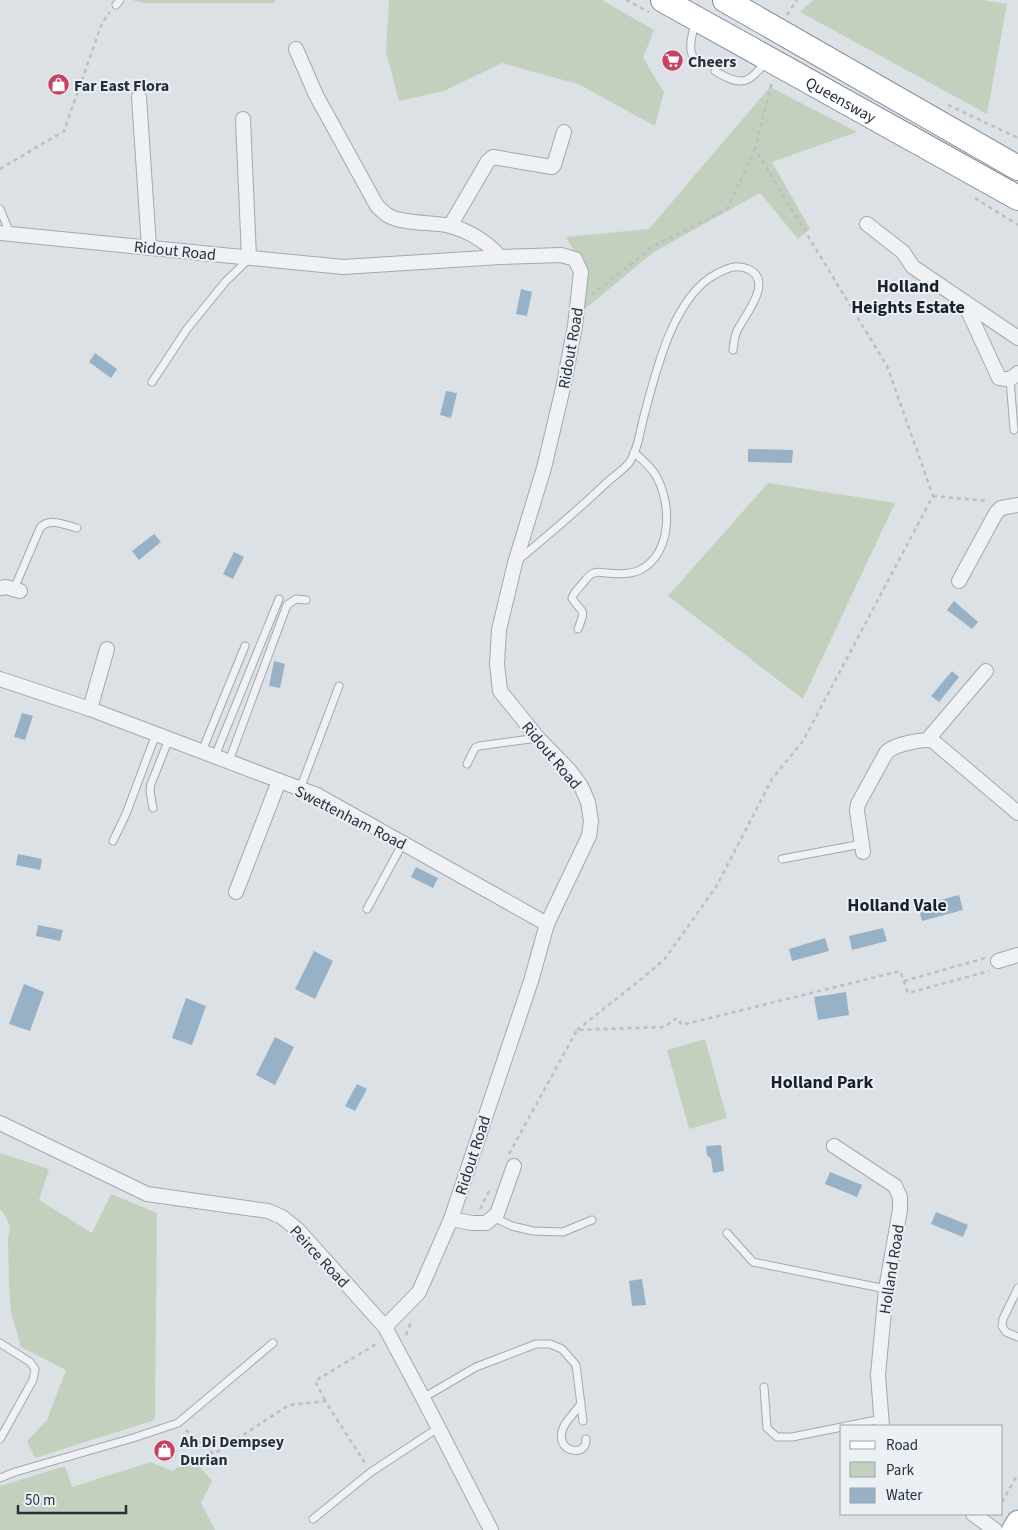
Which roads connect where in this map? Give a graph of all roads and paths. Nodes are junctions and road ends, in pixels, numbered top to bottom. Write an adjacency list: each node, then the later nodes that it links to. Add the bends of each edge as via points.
1 (663, 0): 5 (highway, Queensway)
2 (725, 0): 14 (highway, Queensway)
3 (797, 0): 6 (path)
4 (118, 2): 18 (path, via 102,23 64,131)
5 (696, 18): 8 (lane, via 690,46); 9 (highway, Queensway)
6 (783, 23)
7 (296, 49): 22 (street, via 316,95 376,206 390,217)
8 (696, 60)
9 (770, 70): 10 (lane, via 740,82); 15 (path); 19 (highway, Queensway)
10 (715, 71)
11 (139, 97): 24 (street)
12 (243, 119): 26 (street)
13 (564, 132): 22 (street, via 552,168 493,157 488,161)
14 (968, 138): 16 (highway, Queensway, via 979,139); 17 (highway)
15 (755, 149): 28 (path, via 727,209 652,247); 35 (path, via 887,366)
16 (1018, 156)
17 (1018, 168)
18 (0, 169)
19 (1018, 198)
20 (0, 209): 23 (lane)
21 (867, 224): 27 (street, via 903,252 913,267)
22 (450, 226): 25 (street, via 471,233)
23 (5, 233): 24 (street, Ridout Road)
24 (149, 248): 26 (street, Ridout Road)
25 (500, 257): 26 (street, Ridout Road, via 343,267); 28 (street, Ridout Road, via 561,256 575,259 581,272)
26 (249, 258): 32 (lane, via 192,323)
27 (964, 302): 29 (street); 31 (street, via 1000,378 1006,380)
28 (577, 307): 39 (street, Ridout Road, via 565,380 544,468)
29 (1018, 338)
30 (733, 350): 34 (lane, via 736,333 759,293 759,284 751,270 731,266 708,278 698,288 667,338)
31 (1014, 376): 33 (lane)
32 (152, 382)
33 (1014, 430)
34 (634, 452): 39 (lane, via 629,462 581,507); 45 (lane, via 655,474 662,489 666,503 663,541 652,562 639,571 598,572 589,576 572,598 584,612)
35 (933, 496): 36 (path); 72 (path, via 802,741 772,779 716,887 664,960)
36 (990, 501)
37 (1012, 506): 40 (street, via 1000,508 996,513)
38 (77, 528): 42 (lane, via 51,522 40,528)
39 (515, 563): 53 (street, Ridout Road, via 499,630 497,664 500,691)
40 (959, 581)
41 (0, 588): 42 (street, via 6,586)
42 (17, 590)
43 (278, 599): 55 (lane)
44 (306, 600): 56 (lane, via 296,599 287,605)
45 (578, 629)
46 (245, 646): 55 (lane)
47 (107, 649): 51 (street)
48 (986, 671): 54 (street)
49 (0, 679): 51 (street, Swettenham Road)
50 (340, 686): 59 (lane)
51 (90, 709): 52 (street, Swettenham Road)
52 (163, 736): 55 (street, Swettenham Road); 60 (lane, via 150,791); 62 (lane)
53 (538, 738): 57 (lane, via 479,746); 68 (street, Ridout Road, via 580,786 592,821 589,836)
54 (928, 739): 61 (street); 64 (street, via 892,748 886,753 858,804)
55 (209, 754): 56 (street, Swettenham Road)
56 (229, 762): 58 (street, Swettenham Road)
57 (467, 764)
58 (279, 780): 59 (street, Swettenham Road); 66 (street)
59 (300, 788): 63 (street, Swettenham Road)
60 (154, 808)
61 (1018, 813)
62 (113, 841)
63 (403, 843): 67 (lane); 68 (street, Swettenham Road)
64 (862, 848): 65 (lane)
65 (782, 859)
66 (236, 892)
67 (367, 909)
68 (547, 924): 78 (street, Ridout Road, via 531,981)
69 (1018, 956): 70 (street)
70 (994, 962): 71 (path); 71 (path, via 908,993)
71 (904, 981): 72 (path, via 900,971 682,1025 677,1018 664,1027)
72 (577, 1030): 75 (path)
73 (0, 1123): 85 (street, Peirce Road, via 147,1194 268,1211 282,1216)
74 (834, 1146): 83 (street, Holland Road, via 895,1186 900,1197)
75 (510, 1164): 77 (street, via 497,1214)
76 (491, 1188): 80 (path)
77 (493, 1217): 79 (lane, via 533,1231 562,1232); 80 (street, via 486,1223)
78 (450, 1218): 80 (street); 85 (street, Ridout Road, via 419,1292)
79 (592, 1220)
80 (472, 1223)
81 (726, 1233): 83 (lane, via 753,1262)
82 (1018, 1288): 86 (lane, via 1002,1326 1006,1332)
83 (886, 1289): 96 (street, Holland Road, via 878,1375)
84 (413, 1316): 88 (path)
85 (387, 1331): 91 (street, Peirce Road); 92 (path, via 315,1381)
86 (1018, 1337)
87 (0, 1342): 100 (lane, via 35,1369 33,1380)
88 (403, 1342)
89 (273, 1343): 95 (lane)
90 (764, 1387): 98 (lane, via 767,1428 777,1437)
91 (423, 1398): 93 (lane, via 476,1367 536,1344 550,1344 562,1349 576,1366); 99 (street, Peirce Road)
92 (325, 1401): 95 (path, via 289,1405 214,1454); 102 (path)
93 (581, 1403): 94 (lane); 101 (lane, via 561,1434 566,1449 573,1451 584,1447)
94 (583, 1421)
95 (178, 1423): 104 (lane)
96 (882, 1423): 97 (lane)
97 (858, 1425)
98 (840, 1427)
99 (438, 1428): 102 (lane); 111 (street, Peirce Road)
100 (0, 1439)
101 (586, 1439)
102 (371, 1472): 109 (lane)
103 (1018, 1474): 106 (path)
104 (0, 1478)
105 (1003, 1494): 106 (path)
106 (1006, 1496): 107 (path)
107 (1003, 1500)
108 (974, 1515): 112 (street)
109 (313, 1519)
110 (1018, 1522): 113 (main road)
111 (491, 1530)
112 (996, 1530)
113 (1013, 1530)

